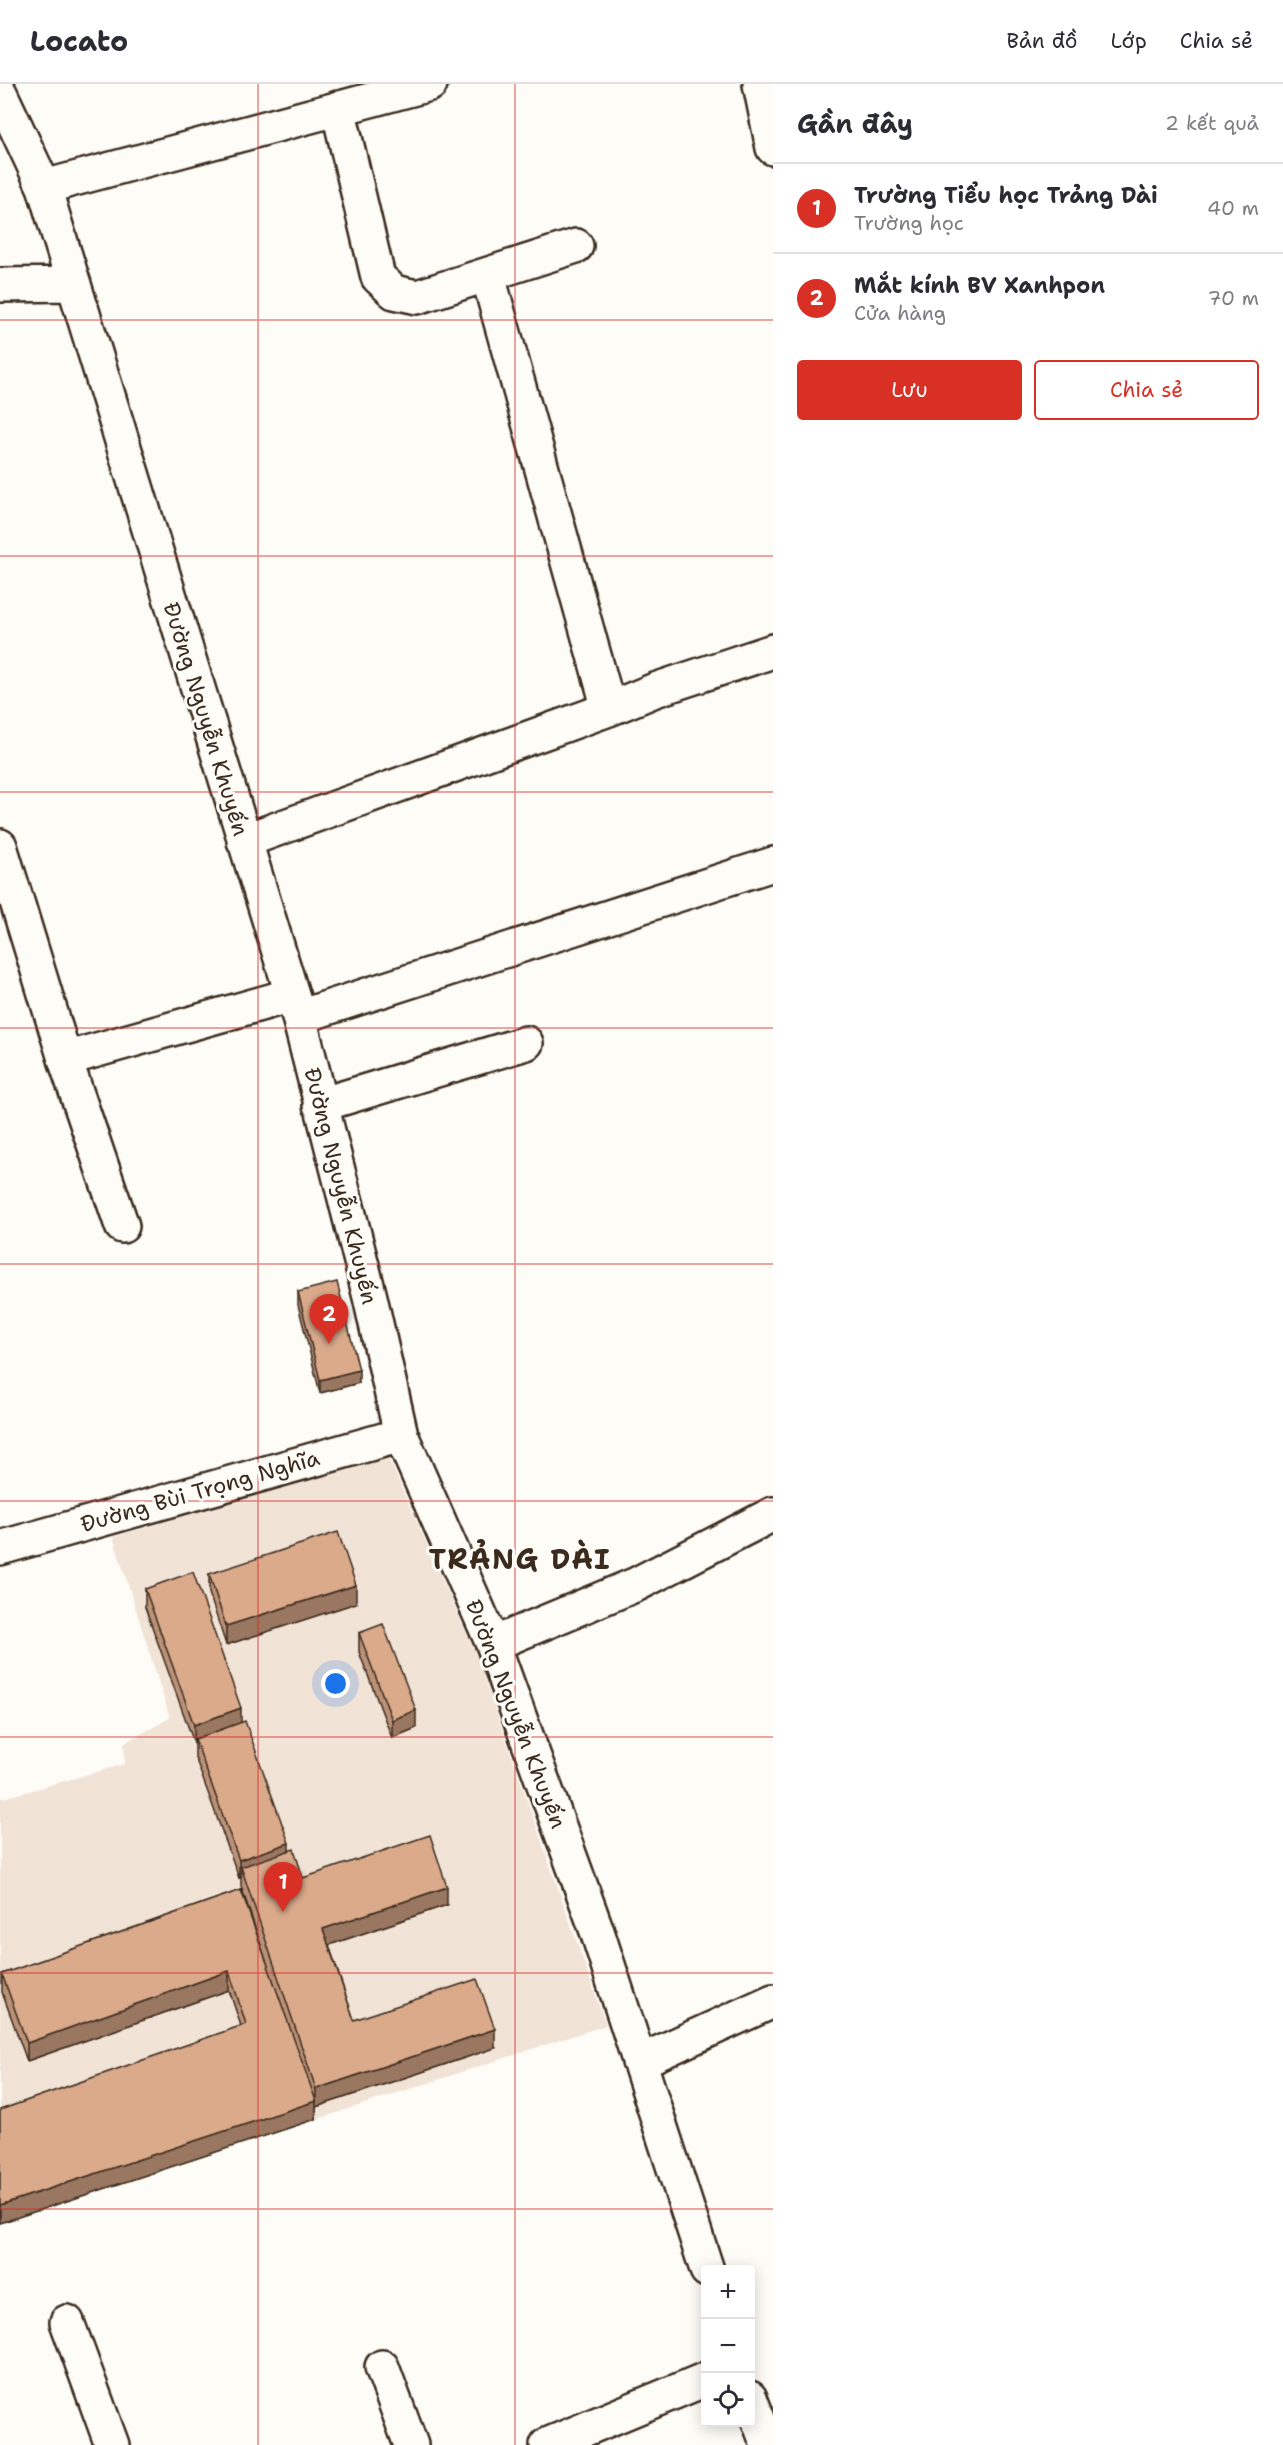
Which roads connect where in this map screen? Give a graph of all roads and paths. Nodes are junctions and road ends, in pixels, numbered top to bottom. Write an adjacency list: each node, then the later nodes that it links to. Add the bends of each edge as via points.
1 (430, 84): 4 (street)
2 (760, 84): 5 (street)
3 (0, 93): 6 (street, Đường Nguyễn Khuyến)
4 (338, 108): 6 (street); 8 (street, via 378,277 394,292 417,297)
5 (773, 148)
6 (44, 187): 9 (street, Đường Nguyễn Khuyến)
7 (576, 246): 8 (street)
8 (488, 276): 12 (street)
9 (74, 284): 10 (street); 13 (street, Đường Nguyễn Khuyến)
10 (0, 285)
11 (773, 651): 12 (street)
12 (609, 709): 13 (street)
13 (244, 842): 16 (street, Đường Nguyễn Khuyến)
14 (0, 846): 18 (street)
15 (773, 864): 16 (street)
16 (295, 1006): 18 (street); 19 (street, Đường Nguyễn Khuyến)
17 (526, 1043): 19 (street)
18 (65, 1059): 20 (street)
19 (320, 1105): 21 (street, Đường Nguyễn Khuyến)
20 (122, 1227)
21 (401, 1434): 23 (street, Đường Bùi Trọng Nghĩa); 24 (street, Đường Nguyễn Khuyến)
22 (773, 1514): 24 (street, via 637,1584)
23 (0, 1548)
24 (494, 1644): 26 (street, Đường Nguyễn Khuyến, via 597,1931)
25 (773, 2001): 26 (street)
26 (639, 2062): 27 (street, Đường Nguyễn Khuyến)
27 (705, 2265)
28 (67, 2322): 32 (street)
29 (382, 2367): 33 (street)
30 (701, 2381): 34 (street)
31 (755, 2411): 35 (street)
32 (112, 2445)
33 (411, 2445)
34 (547, 2445)
35 (768, 2445)

